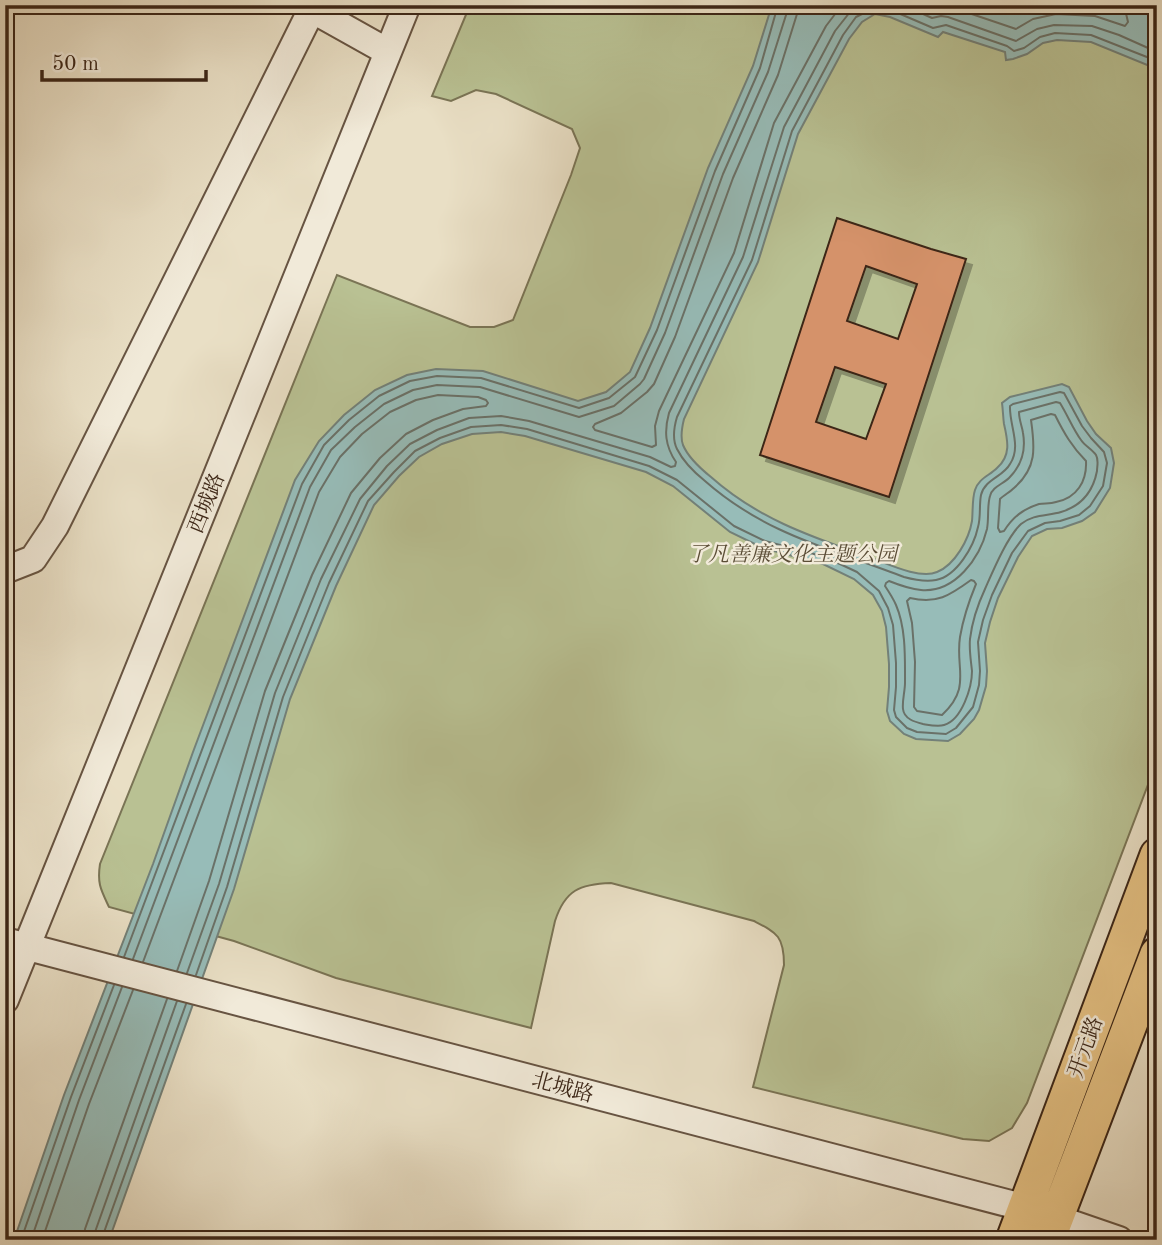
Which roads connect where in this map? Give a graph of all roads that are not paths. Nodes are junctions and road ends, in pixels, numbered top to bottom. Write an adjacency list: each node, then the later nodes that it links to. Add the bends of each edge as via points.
1 (407, 5): 3 (street, 西城路)
2 (308, 7): 3 (street); 4 (street, via 55,526 33,559)
3 (388, 52): 6 (street, 西城路)
4 (5, 570)
5 (1157, 855): 9 (main road, 开元路)
6 (16, 943): 8 (street, 西城路); 9 (street, 北城路)
7 (1157, 954): 9 (main road, 开元路)
8 (5, 1000)
9 (1043, 1222): 10 (main road, 开元路); 11 (street, 北城路)
10 (1013, 1240)
11 (1119, 1240)

